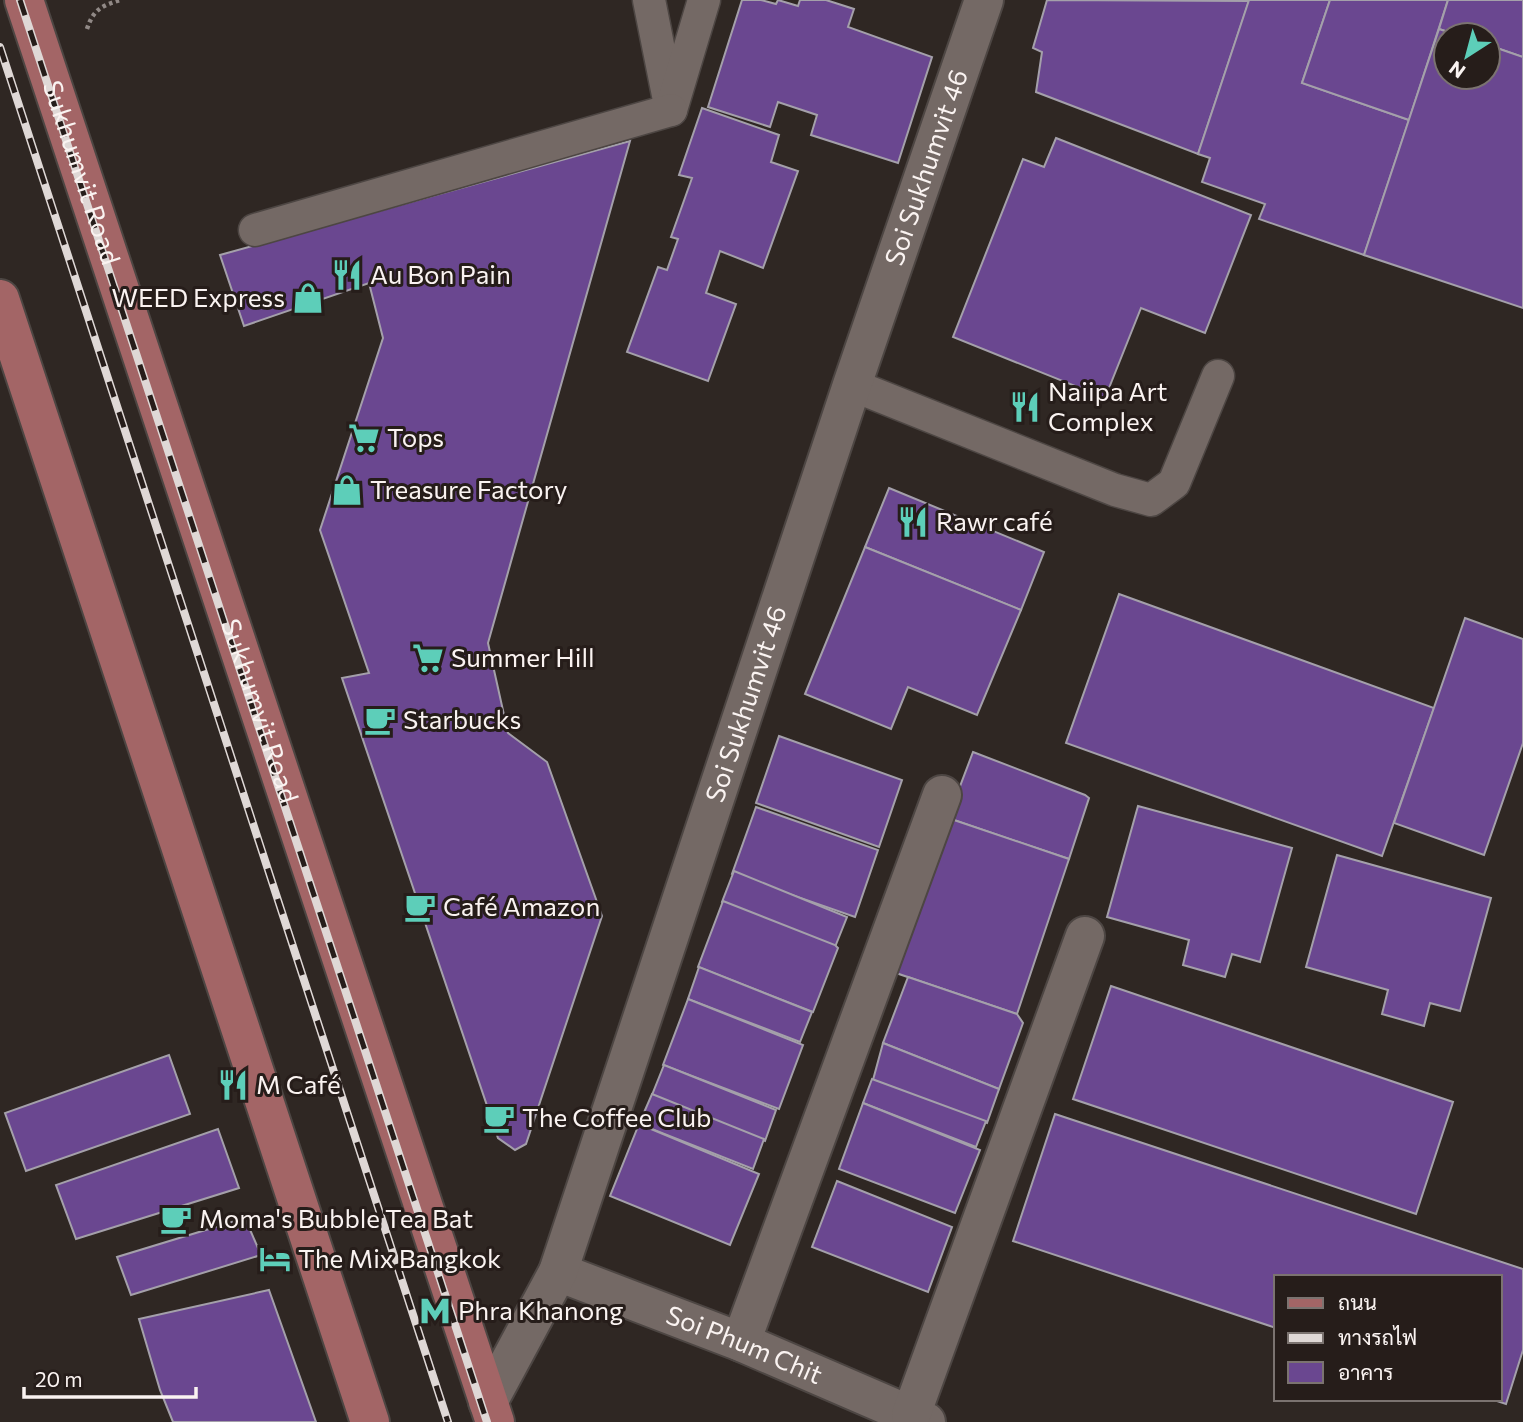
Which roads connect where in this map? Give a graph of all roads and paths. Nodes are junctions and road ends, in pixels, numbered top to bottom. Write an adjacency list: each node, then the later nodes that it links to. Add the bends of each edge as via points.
1 (24, 0): 14 (main road, Sukhumvit Road)
2 (649, 0): 5 (lane)
3 (704, 0): 5 (lane)
4 (984, 0): 9 (street, Soi Sukhumvit 46)
5 (671, 110): 6 (lane)
6 (255, 230)
7 (0, 299): 16 (main road)
8 (1218, 376): 9 (lane, via 1174,483 1151,500 1115,490)
9 (852, 385): 12 (street, Soi Sukhumvit 46)
10 (942, 795): 13 (street)
11 (1086, 936): 15 (street)
12 (558, 1272): 13 (street, Soi Phum Chit); 14 (street, Soi Sukhumvit 46)
13 (741, 1342): 15 (street, Soi Phum Chit)
14 (492, 1412)
15 (919, 1419)
16 (370, 1422)

